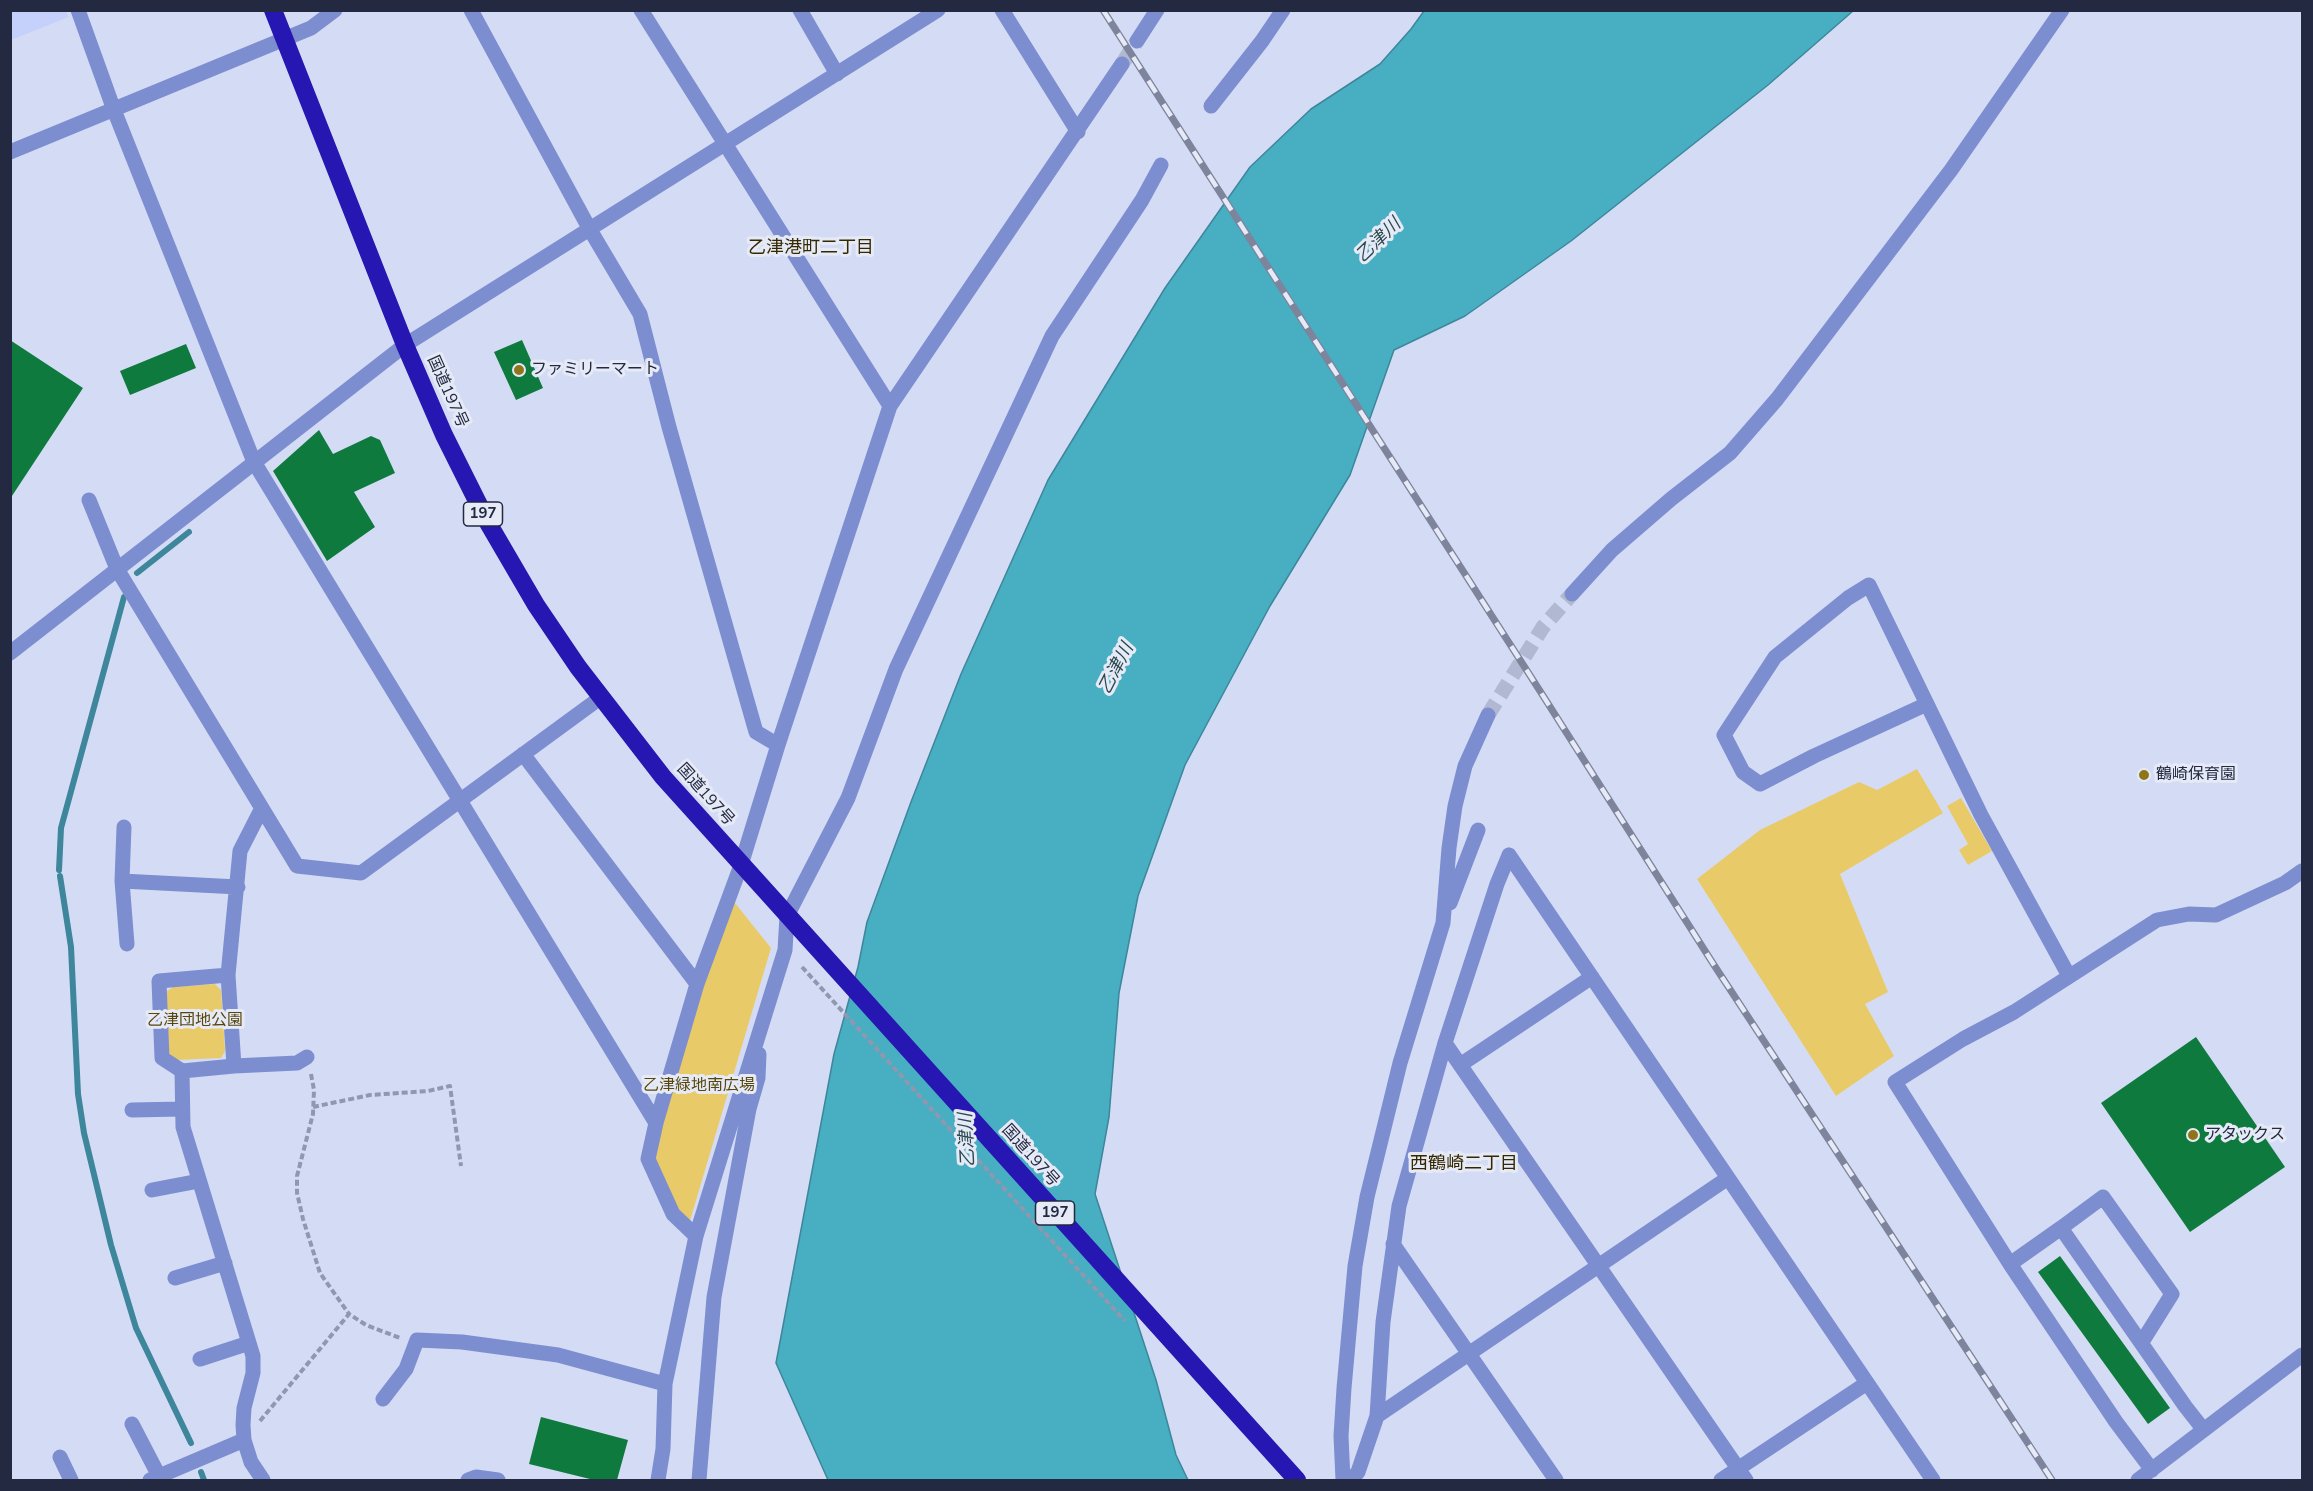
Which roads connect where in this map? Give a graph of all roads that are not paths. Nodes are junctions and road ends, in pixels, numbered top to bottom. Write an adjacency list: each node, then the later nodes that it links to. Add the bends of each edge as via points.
1 (78, 10): 17 (street)
2 (273, 10): 12 (highway, 国道197号 / 197)
3 (335, 10): 12 (street, via 311,28)
4 (471, 10): 22 (street)
5 (641, 10): 19 (street)
6 (800, 10): 15 (street)
7 (938, 10): 15 (street)
8 (1002, 10): 18 (street)
9 (1283, 10): 16 (street)
10 (2062, 10): 28 (street, via 1951,170 1777,399 1730,453 1612,550)
11 (1156, 11): 13 (street)
12 (285, 39): 17 (street); 23 (highway, 国道197号 / 197)
13 (1137, 41)
14 (1122, 64): 18 (street)
15 (837, 74): 19 (street)
16 (1211, 106)
17 (114, 110): 20 (street); 25 (street)
18 (1078, 132): 24 (street)
19 (725, 144): 22 (street); 24 (street)
20 (10, 152)
21 (1161, 165): 43 (street, via 1052,336 896,669 848,798)
22 (589, 228): 23 (street); 33 (street, via 640,314 756,732)
23 (405, 345): 25 (street); 30 (highway, 国道197号 / 197, via 487,521 536,604)
24 (890, 406): 33 (street)
25 (254, 462): 27 (street); 35 (street)
26 (89, 500): 27 (street)
27 (117, 569): 29 (street); 36 (street)
28 (1572, 594)
29 (10, 653)
30 (600, 698): 34 (street); 39 (highway, 国道197号 / 197)
31 (1927, 704): 31 (street, via 1760,784 1743,772 1724,735 1775,657 1869,585); 47 (street, via 1981,815)
32 (1488, 715): 44 (street, via 1465,766 1455,806)
33 (778, 745): 39 (street)
34 (523, 754): 35 (street); 49 (street)
35 (460, 801): 36 (street, via 361,873 297,866); 58 (street)
36 (262, 808): 42 (street, via 240,851)
37 (124, 826): 41 (street)
38 (1478, 830): 44 (street)
39 (741, 865): 43 (highway, 国道197号 / 197); 49 (street)
40 (2302, 871): 47 (street, via 2216,915 2189,914 2157,920)
41 (122, 881): 42 (street); 45 (street)
42 (238, 887): 46 (street)
43 (787, 916): 50 (street, via 785,950); 91 (highway, 国道197号 / 197)
44 (1443, 923): 92 (street, via 1400,1063 1366,1197 1355,1266 1344,1388)
45 (127, 944)
46 (228, 975): 54 (street); 55 (street, via 159,981 162,1058)
47 (2069, 976): 66 (street, via 1895,1082)
48 (1592, 977): 51 (street, via 1509,855); 53 (street); 59 (street)
49 (698, 984): 58 (street)
50 (759, 1036): 63 (street); 90 (street, via 758,1078 714,1297)
51 (1445, 1043): 53 (street); 64 (street)
52 (307, 1057): 54 (street, via 297,1063)
53 (1460, 1065): 67 (street)
54 (234, 1066): 55 (street)
55 (182, 1071): 56 (street)
56 (182, 1109): 57 (street); 60 (street, via 183,1127)
57 (132, 1110)
58 (656, 1123): 63 (street, via 648,1159 673,1214)
59 (1728, 1178): 67 (street); 74 (street)
60 (199, 1180): 61 (street); 65 (street)
61 (152, 1190)
62 (2061, 1228): 66 (street); 69 (street); 69 (street, via 2103,1197 2165,1284 2172,1294)
63 (696, 1236): 75 (street)
64 (1393, 1244): 71 (street); 77 (street)
65 (225, 1263): 68 (street); 70 (street)
66 (2010, 1264): 82 (street)
67 (1598, 1266): 71 (street); 83 (street)
68 (174, 1278)
69 (2142, 1342): 79 (street)
70 (249, 1343): 73 (street); 80 (street, via 254,1366 243,1417)
71 (1468, 1354): 77 (street); 94 (street)
72 (2302, 1355): 79 (street)
73 (200, 1359)
74 (1867, 1383): 83 (street); 96 (street)
75 (665, 1384): 76 (street, via 558,1355 417,1340 406,1369); 89 (street)
76 (383, 1399)
77 (1377, 1416): 93 (street, via 1358,1472)
78 (132, 1424): 84 (street)
79 (2203, 1429): 82 (street)
80 (244, 1440): 84 (street); 86 (street)
81 (60, 1457): 85 (street)
82 (2152, 1470): 97 (street)
83 (1742, 1475): 95 (street)
84 (154, 1478)
85 (71, 1480)
86 (262, 1480)
87 (468, 1480): 88 (street)
88 (498, 1480)
89 (658, 1480)
90 (699, 1480)
91 (1297, 1480)
92 (1342, 1480)
93 (1351, 1480)
94 (1556, 1480)
95 (1721, 1480)
96 (1933, 1480)
97 (2138, 1480)

